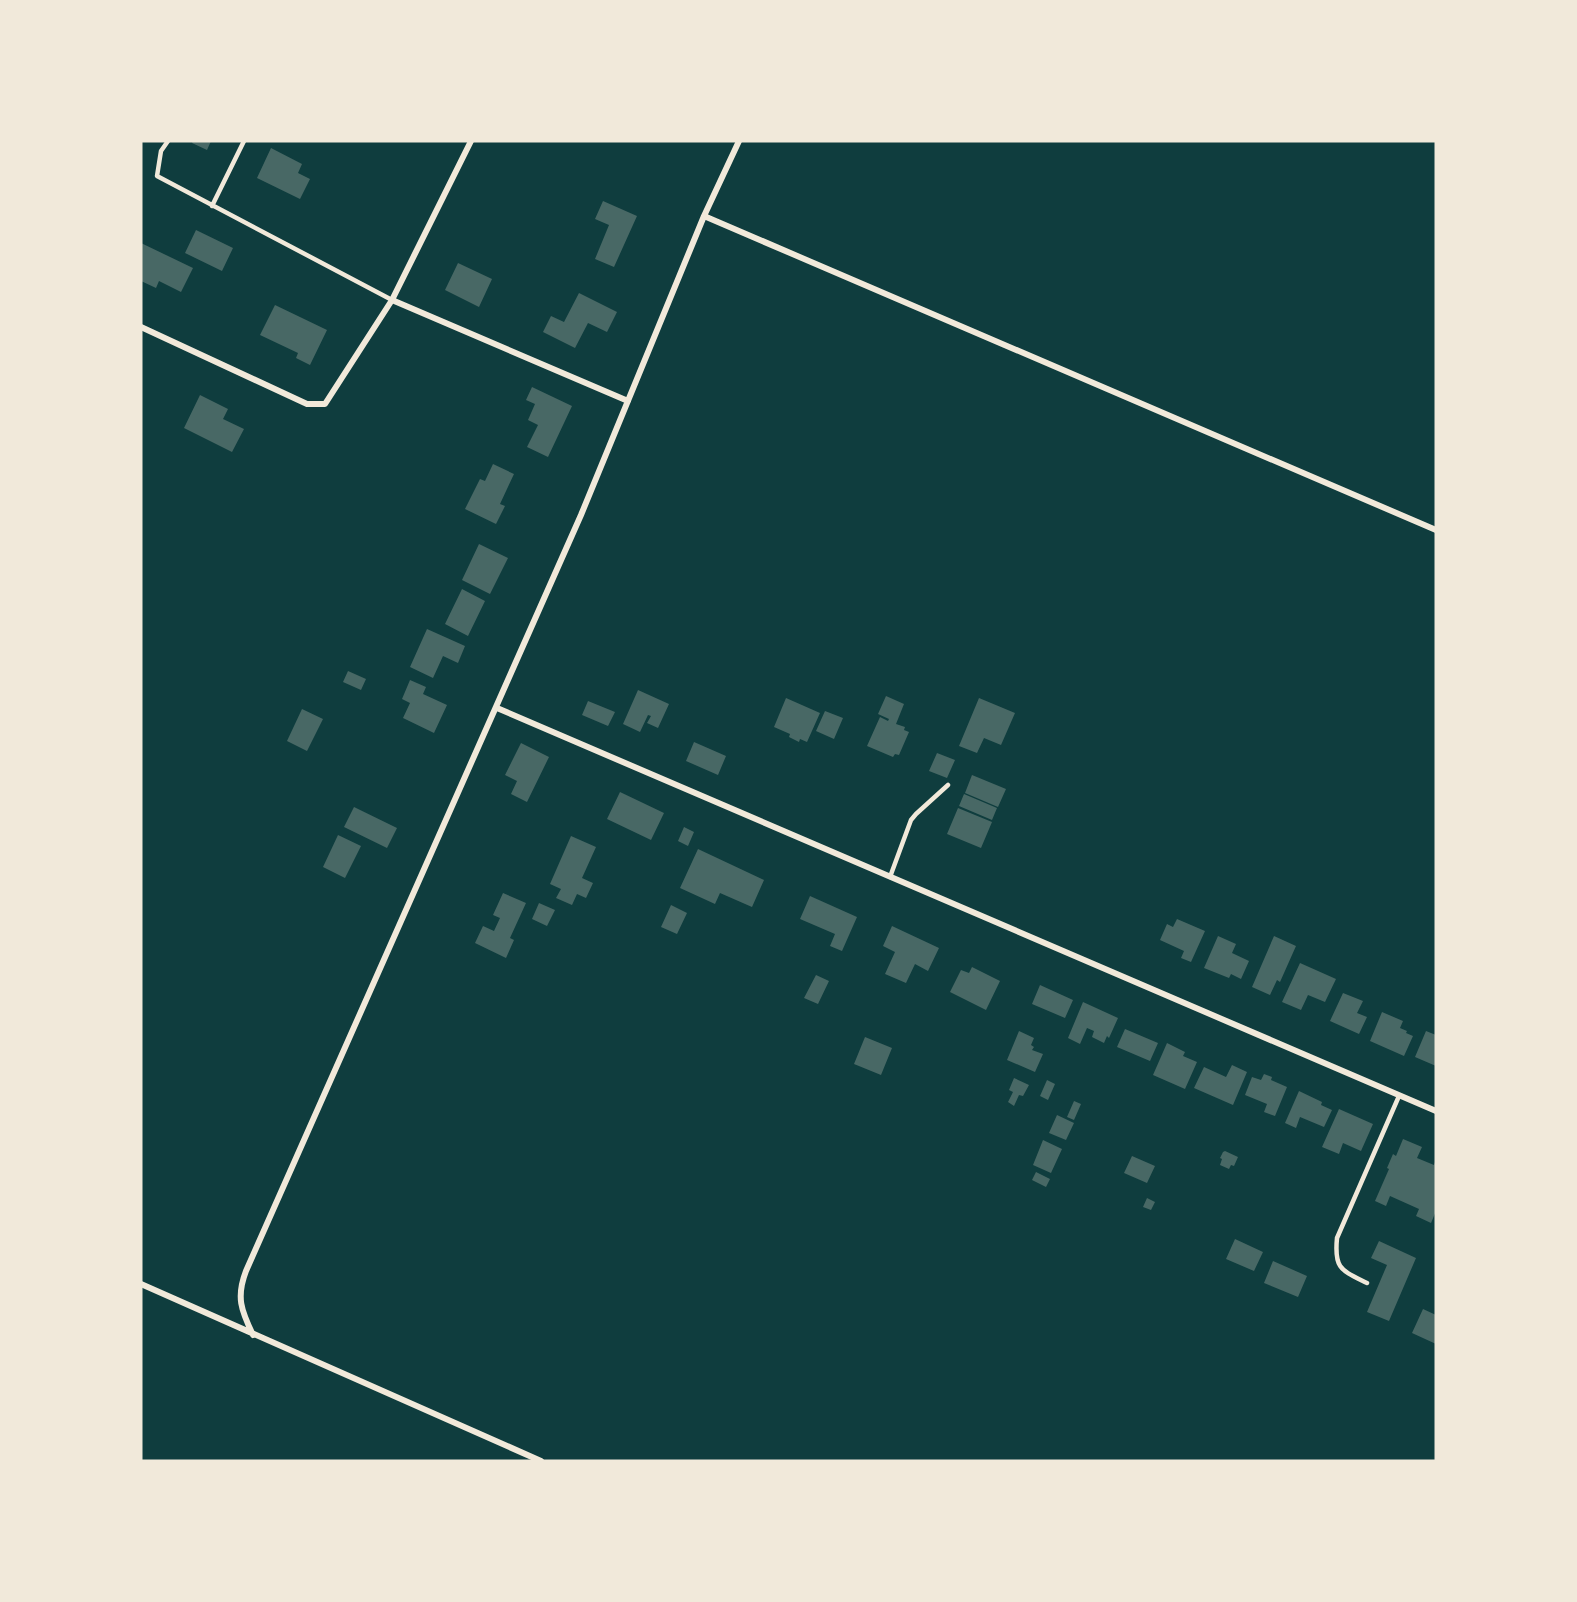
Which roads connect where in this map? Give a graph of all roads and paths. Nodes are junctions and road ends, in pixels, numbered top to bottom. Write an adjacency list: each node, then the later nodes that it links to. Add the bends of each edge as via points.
1 (168, 141): 5 (lane, via 161,151 156,176)
2 (244, 141): 5 (lane)
3 (471, 141): 7 (street)
4 (739, 141): 6 (street)
5 (212, 206): 7 (lane)
6 (704, 216): 9 (street); 10 (street)
7 (392, 300): 8 (street, via 325,404 307,404); 9 (street)
8 (141, 327)
9 (628, 401): 11 (street)
10 (1436, 530)
11 (496, 708): 13 (street); 18 (street, via 246,1271 240,1302)
12 (948, 785): 13 (lane, via 911,820)
13 (890, 877): 14 (street)
14 (1399, 1096): 15 (street); 16 (lane, via 1337,1238 1335,1257 1345,1272)
15 (1436, 1111)
16 (1367, 1283)
17 (141, 1284): 18 (street)
18 (253, 1335): 19 (street)
19 (541, 1461)

